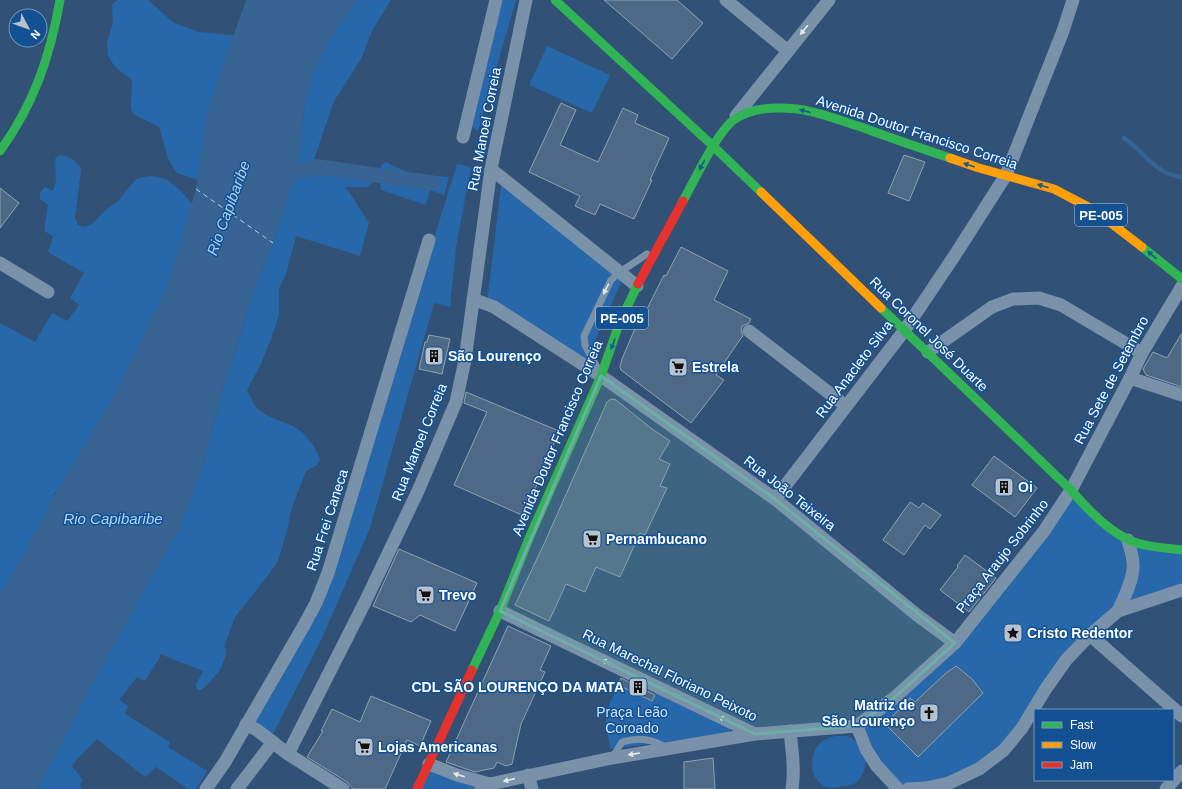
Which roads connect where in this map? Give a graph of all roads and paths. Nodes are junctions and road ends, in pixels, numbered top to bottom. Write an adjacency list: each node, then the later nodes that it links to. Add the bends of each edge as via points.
1 (60, 0): 12 (main road, via 43,74 27,109)
2 (496, 0): 10 (street)
3 (526, 0): 13 (street, Rua Manoel Correia)
4 (555, 0): 11 (main road, Rua Coronel José Duarte)
5 (726, 0): 8 (street)
6 (829, 0): 8 (street, one-way to 8)
7 (1074, 0): 14 (street, Rua Anacleto Silva)
8 (788, 51): 9 (street)
9 (734, 119): 11 (main road, Avenida Doutor Francisco Correia / PE-005); 14 (main road, Avenida Doutor Francisco Correia / PE-005, one-way to 9, via 837,119 798,110 769,108 749,112)
10 (463, 137)
11 (713, 146): 16 (main road, Avenida Doutor Francisco Correia / PE-005, one-way to 16); 24 (main road, Rua Coronel José Duarte)
12 (0, 151)
13 (491, 169): 18 (street); 23 (street, Rua Manoel Correia)
14 (1006, 175): 19 (main road, Avenida Doutor Francisco Correia / PE-005, one-way to 14, via 1094,210 1054,189); 24 (street, Rua Anacleto Silva)
15 (429, 240): 42 (street, Rua Frei Caneca, via 328,573 303,627)
16 (657, 248): 18 (lane); 20 (main road, Avenida Doutor Francisco Correia / PE-005)
17 (0, 263): 22 (street)
18 (620, 272): 20 (street); 28 (lane, one-way to 28, via 608,285 584,336 587,351)
19 (1182, 279)
20 (636, 286): 28 (main road, Avenida Doutor Francisco Correia / PE-005, one-way to 28, via 619,324)
21 (1182, 286): 27 (street, Rua Sete de Setembro)
22 (48, 292)
23 (473, 299): 28 (street, Rua João Teixeira, via 494,307); 47 (street, Rua Manoel Correia, via 465,360 456,402 366,602)
24 (904, 331): 26 (main road, Rua Coronel José Duarte); 31 (street, Rua Anacleto Silva)
25 (749, 332): 31 (street)
26 (928, 352): 27 (street, via 992,307 1013,299 1039,298 1061,305); 32 (main road, Rua Coronel José Duarte)
27 (1142, 353): 29 (street, Rua Sete de Setembro)
28 (601, 376): 33 (street, Rua João Teixeira); 37 (main road, Avenida Doutor Francisco Correia / PE-005, via 530,536)
29 (1130, 378): 30 (street); 32 (street, Rua Sete de Setembro)
30 (1182, 395)
31 (846, 406): 33 (street, Rua Anacleto Silva)
32 (1071, 490): 34 (main road, Rua Coronel José Duarte, via 1101,521); 40 (street, Praça Araujo Sobrinho, via 1044,530)
33 (775, 499): 40 (street, Rua João Teixeira, via 917,615)
34 (1128, 540): 35 (main road); 38 (street, via 1133,568 1130,583)
35 (1182, 550)
36 (1182, 590): 38 (street)
37 (500, 611): 45 (street, Rua Marechal Floriano Peixoto, one-way to 37); 48 (main road, Avenida Doutor Francisco Correia / PE-005)
38 (1118, 611): 39 (street)
39 (1090, 635): 41 (street); 61 (street, via 1066,660 1022,728 1004,750 979,769 949,783)
40 (955, 642): 43 (street, Praça Araujo Sobrinho, via 894,698)
41 (1182, 716)
42 (246, 724): 46 (street); 54 (street, Rua Frei Caneca, via 225,762)
43 (857, 726): 44 (street, Rua Marechal Floriano Peixoto); 60 (street, via 876,765)
44 (790, 730): 45 (street, Rua Marechal Floriano Peixoto); 59 (street, via 794,760)
45 (755, 734): 50 (street)
46 (273, 742): 47 (street); 55 (street)
47 (288, 754): 56 (street)
48 (429, 764): 53 (street, one-way to 48); 57 (main road, Avenida Doutor Francisco Correia / PE-005)
49 (1182, 771): 51 (street)
50 (528, 775): 53 (street, one-way to 53); 58 (street)
51 (1174, 780)
52 (1173, 781): 62 (street)
53 (486, 786)
54 (206, 789)
55 (237, 789)
56 (343, 789)
57 (417, 789)
58 (532, 789)
59 (792, 789)
60 (898, 789)
61 (908, 789)
62 (1166, 789)

